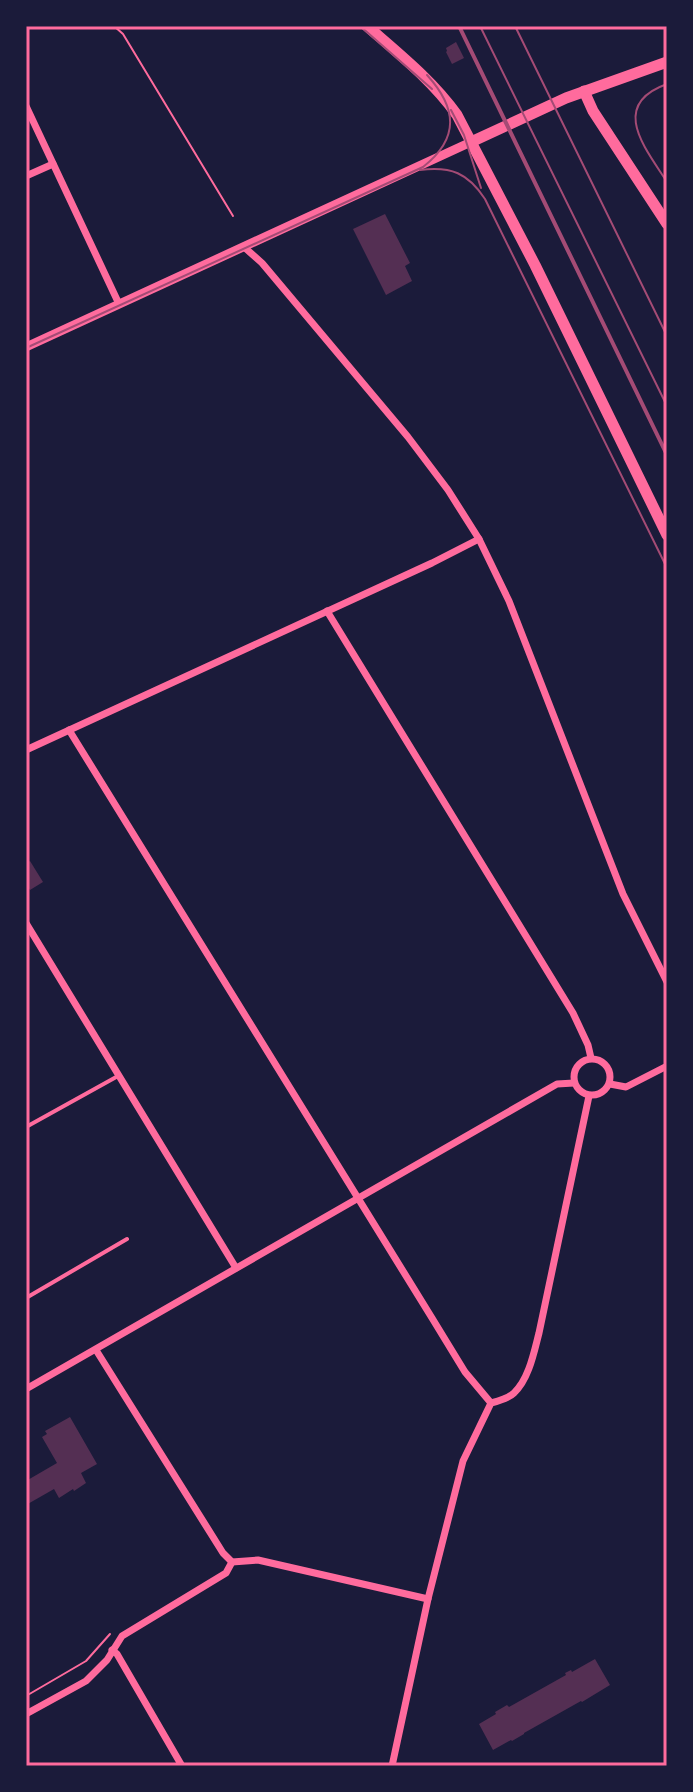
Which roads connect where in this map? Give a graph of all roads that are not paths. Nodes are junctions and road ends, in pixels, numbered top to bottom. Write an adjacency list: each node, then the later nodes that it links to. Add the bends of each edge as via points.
1 (367, 26): 5 (main road, via 446,100)
2 (667, 62): 3 (main road)
3 (584, 91): 5 (main road); 8 (main road)
4 (26, 106): 6 (street)
5 (471, 142): 9 (street); 12 (main road)
6 (53, 164): 7 (street); 10 (street)
7 (26, 176)
8 (667, 224)
9 (244, 247): 10 (street); 13 (street, via 408,437)
10 (119, 304): 11 (street)
11 (26, 347)
12 (667, 535)
13 (479, 539): 14 (street); 18 (street, via 509,601 623,894)
14 (327, 611): 15 (street); 19 (street, via 573,1013)
15 (69, 730): 16 (street); 26 (street)
16 (26, 750)
17 (26, 923): 21 (street)
18 (667, 982)
19 (591, 1058): 22 (street, via 577,1067); 23 (street, via 607,1066)
20 (667, 1066): 23 (street, via 626,1087)
21 (119, 1076): 25 (lane); 28 (street)
22 (574, 1083): 24 (street); 26 (street, via 557,1084)
23 (610, 1084): 24 (street)
24 (589, 1096): 32 (street, via 531,1362 514,1394)
25 (26, 1127)
26 (357, 1198): 28 (street); 32 (street, via 465,1372)
27 (127, 1239): 29 (lane)
28 (236, 1268): 30 (street)
29 (26, 1298)
30 (96, 1350): 31 (street); 33 (street)
31 (26, 1389)
32 (491, 1403): 34 (street, via 463,1461)
33 (232, 1562): 34 (street, via 258,1560); 35 (street, via 226,1573 122,1636)
34 (428, 1599): 38 (street)
35 (112, 1650): 36 (street, via 86,1681); 37 (street)
36 (26, 1714)
37 (182, 1766)
38 (392, 1766)

